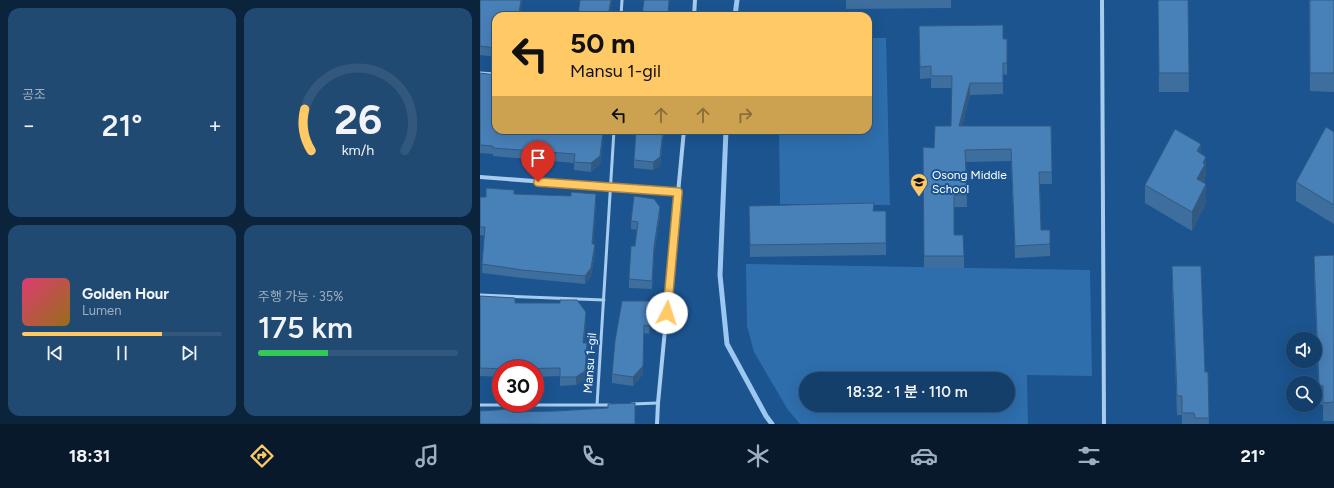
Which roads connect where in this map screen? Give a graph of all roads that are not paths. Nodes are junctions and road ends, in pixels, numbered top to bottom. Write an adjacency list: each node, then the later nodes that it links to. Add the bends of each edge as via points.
1 (622, 0): 4 (lane)
2 (695, 0): 5 (street)
3 (1102, 0): 21 (street)
4 (621, 12)
5 (694, 12)
6 (480, 73): 7 (lane)
7 (492, 74)
8 (614, 134): 11 (lane, Mansu 1-gil)
9 (684, 134): 12 (street)
10 (480, 177): 11 (street)
11 (611, 187): 12 (street); 14 (lane, Mansu 1-gil)
12 (678, 192): 15 (street)
13 (480, 295): 14 (lane)
14 (604, 300): 18 (lane, Mansu 1-gil)
15 (658, 403): 16 (lane); 20 (street)
16 (628, 404)
17 (480, 405): 18 (lane, Mansu 1-gil)
18 (597, 405): 19 (lane)
19 (612, 405)
20 (657, 424)
21 (1104, 424)

